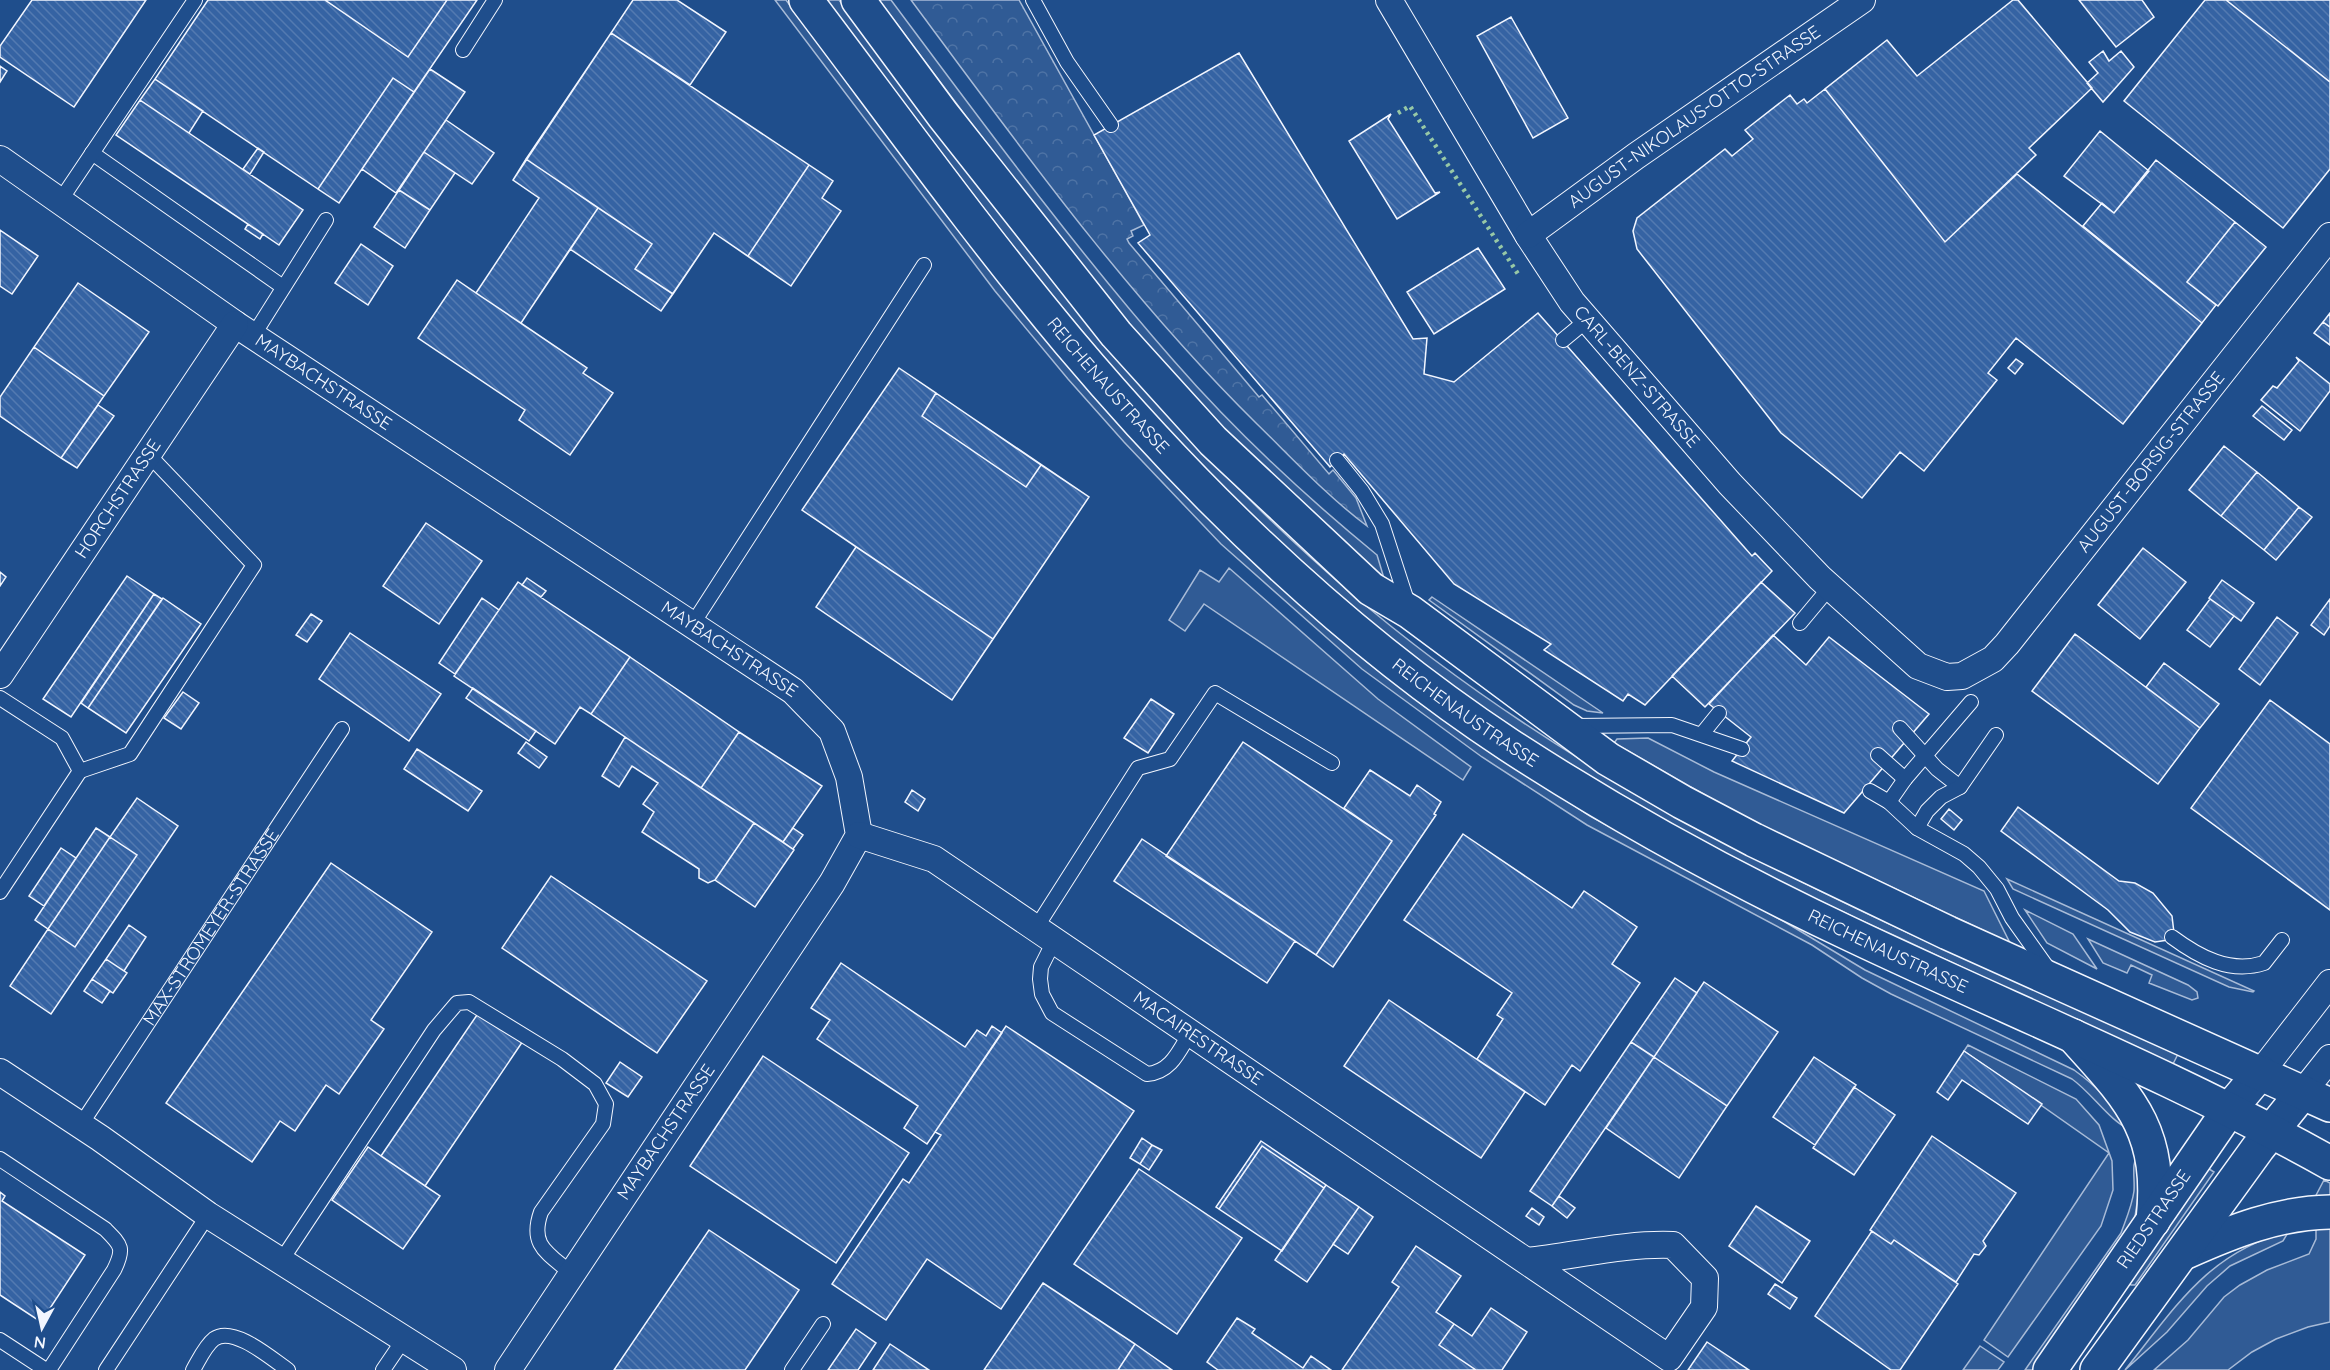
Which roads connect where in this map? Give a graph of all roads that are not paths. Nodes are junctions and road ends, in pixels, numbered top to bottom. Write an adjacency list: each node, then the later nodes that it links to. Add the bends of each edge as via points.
1 (195, 0): 10 (lane)
2 (495, 0): 8 (lane)
3 (806, 0): 55 (main road, REICHENAUSTRASSE, via 961,207 1069,342 1176,462 1253,540 1332,611 1424,685 1510,745 1632,818 1849,934)
4 (858, 0): 24 (main road, via 1064,270 1154,377 1213,441 1310,534 1371,589)
5 (1033, 0): 9 (lane, via 1067,62)
6 (1389, 0): 14 (street, CARL-BENZ-STRASSE)
7 (1862, 0): 14 (street, AUGUST-NIKOLAUS-OTTO-STRASSE, via 1635,156)
8 (463, 50)
9 (1111, 124)
10 (92, 153): 12 (lane); 17 (lane)
11 (0, 159): 12 (street, MAYBACHSTRASSE)
12 (60, 201): 19 (street, MAYBACHSTRASSE)
13 (326, 220): 17 (lane)
14 (1528, 235): 18 (street, CARL-BENZ-STRASSE)
15 (2330, 236): 28 (street, AUGUST-BORSIG-STRASSE, via 2007,644 1993,659)
16 (924, 265): 26 (lane)
17 (284, 287): 19 (lane)
18 (1586, 321): 20 (lane); 23 (street, CARL-BENZ-STRASSE, via 1730,484)
19 (244, 330): 21 (street, HORCHSTRASSE); 26 (street, MAYBACHSTRASSE)
20 (1563, 340)
21 (148, 454): 27 (street, HORCHSTRASSE); 41 (lane, via 254,565 130,754)
22 (1337, 460): 24 (lane, via 1382,525)
23 (1830, 587): 25 (lane); 28 (street, CARL-BENZ-STRASSE, via 1918,666 1947,677)
24 (1410, 612): 32 (main road)
25 (1800, 623)
26 (692, 625): 47 (street, MAYBACHSTRASSE, via 793,692 832,731 849,777)
27 (0, 675)
28 (1962, 676)
29 (0, 698): 41 (lane, via 62,738)
30 (1971, 702): 38 (lane)
31 (1719, 713): 35 (lane)
32 (1566, 726): 35 (lane, via 1672,725); 53 (main road, via 1608,759 1754,840)
33 (1900, 728): 38 (lane)
34 (342, 729): 61 (lane, MAX-STROMEYER-STRASSE)
35 (1702, 734): 37 (lane)
36 (1996, 735): 43 (lane)
37 (1742, 748)
38 (1926, 755): 42 (lane); 43 (lane)
39 (1878, 756): 42 (lane)
40 (1332, 763): 49 (lane, via 1215,693 1170,759 1138,768)
41 (80, 771): 48 (lane)
42 (1905, 779): 45 (lane)
43 (1959, 787): 46 (lane, via 1941,797)
44 (1870, 791): 45 (lane)
45 (1889, 802): 46 (lane)
46 (1917, 828): 53 (lane, via 1964,854 1979,867)
47 (859, 835): 49 (street, MACAIRESTRASSE, via 934,859); 71 (street, MAYBACHSTRASSE, via 832,884)
48 (0, 892)
49 (1045, 934): 54 (street, MACAIRESTRASSE); 54 (lane, via 1040,979 1042,994 1052,1012 1147,1074 1171,1063)
50 (2172, 937): 51 (lane, via 2207,958 2239,967 2264,963)
51 (2282, 940)
52 (2330, 983): 57 (street)
53 (2059, 984): 57 (main road)
54 (1190, 1033): 70 (street, MACAIRESTRASSE)
55 (2073, 1035): 60 (main road, REICHENAUSTRASSE); 67 (main road, via 2136,1112 2146,1132 2156,1178)
56 (2330, 1058): 59 (street)
57 (2261, 1072): 59 (main road); 60 (main road, RIEDSTRASSE)
58 (0, 1074): 61 (street)
59 (2317, 1099): 62 (main road)
60 (2229, 1110): 62 (main road, REICHENAUSTRASSE); 67 (main road, RIEDSTRASSE)
61 (80, 1126): 66 (street)
62 (2270, 1132): 64 (main road, REICHENAUSTRASSE); 68 (main road)
63 (0, 1159): 76 (lane, via 105,1229 119,1243 121,1256 114,1270)
64 (2330, 1163)
65 (2330, 1212): 68 (main road, via 2272,1218)
66 (208, 1215): 69 (street); 77 (lane)
67 (2153, 1223): 84 (main road, RIEDSTRASSE)
68 (2185, 1252): 85 (main road)
69 (281, 1261): 71 (lane, via 434,1030 457,1003 469,1002 562,1059 595,1084 606,1104 603,1124 541,1212 535,1228 540,1246); 73 (street)
70 (1527, 1262): 75 (street, MACAIRESTRASSE); 75 (street, MACAIRESTRASSE, via 1646,1244 1673,1245 1705,1278 1704,1307)
71 (572, 1274): 82 (street, MAYBACHSTRASSE)
72 (823, 1324): 83 (lane)
73 (404, 1339): 80 (lane); 81 (street)
74 (0, 1340): 76 (lane)
75 (1665, 1364)
76 (47, 1370)
77 (106, 1370)
78 (193, 1370): 79 (lane, via 215,1338 224,1336 241,1339)
79 (288, 1370)
80 (383, 1370)
81 (453, 1370)
82 (508, 1370)
83 (792, 1370)
84 (2050, 1370)
85 (2097, 1370)

